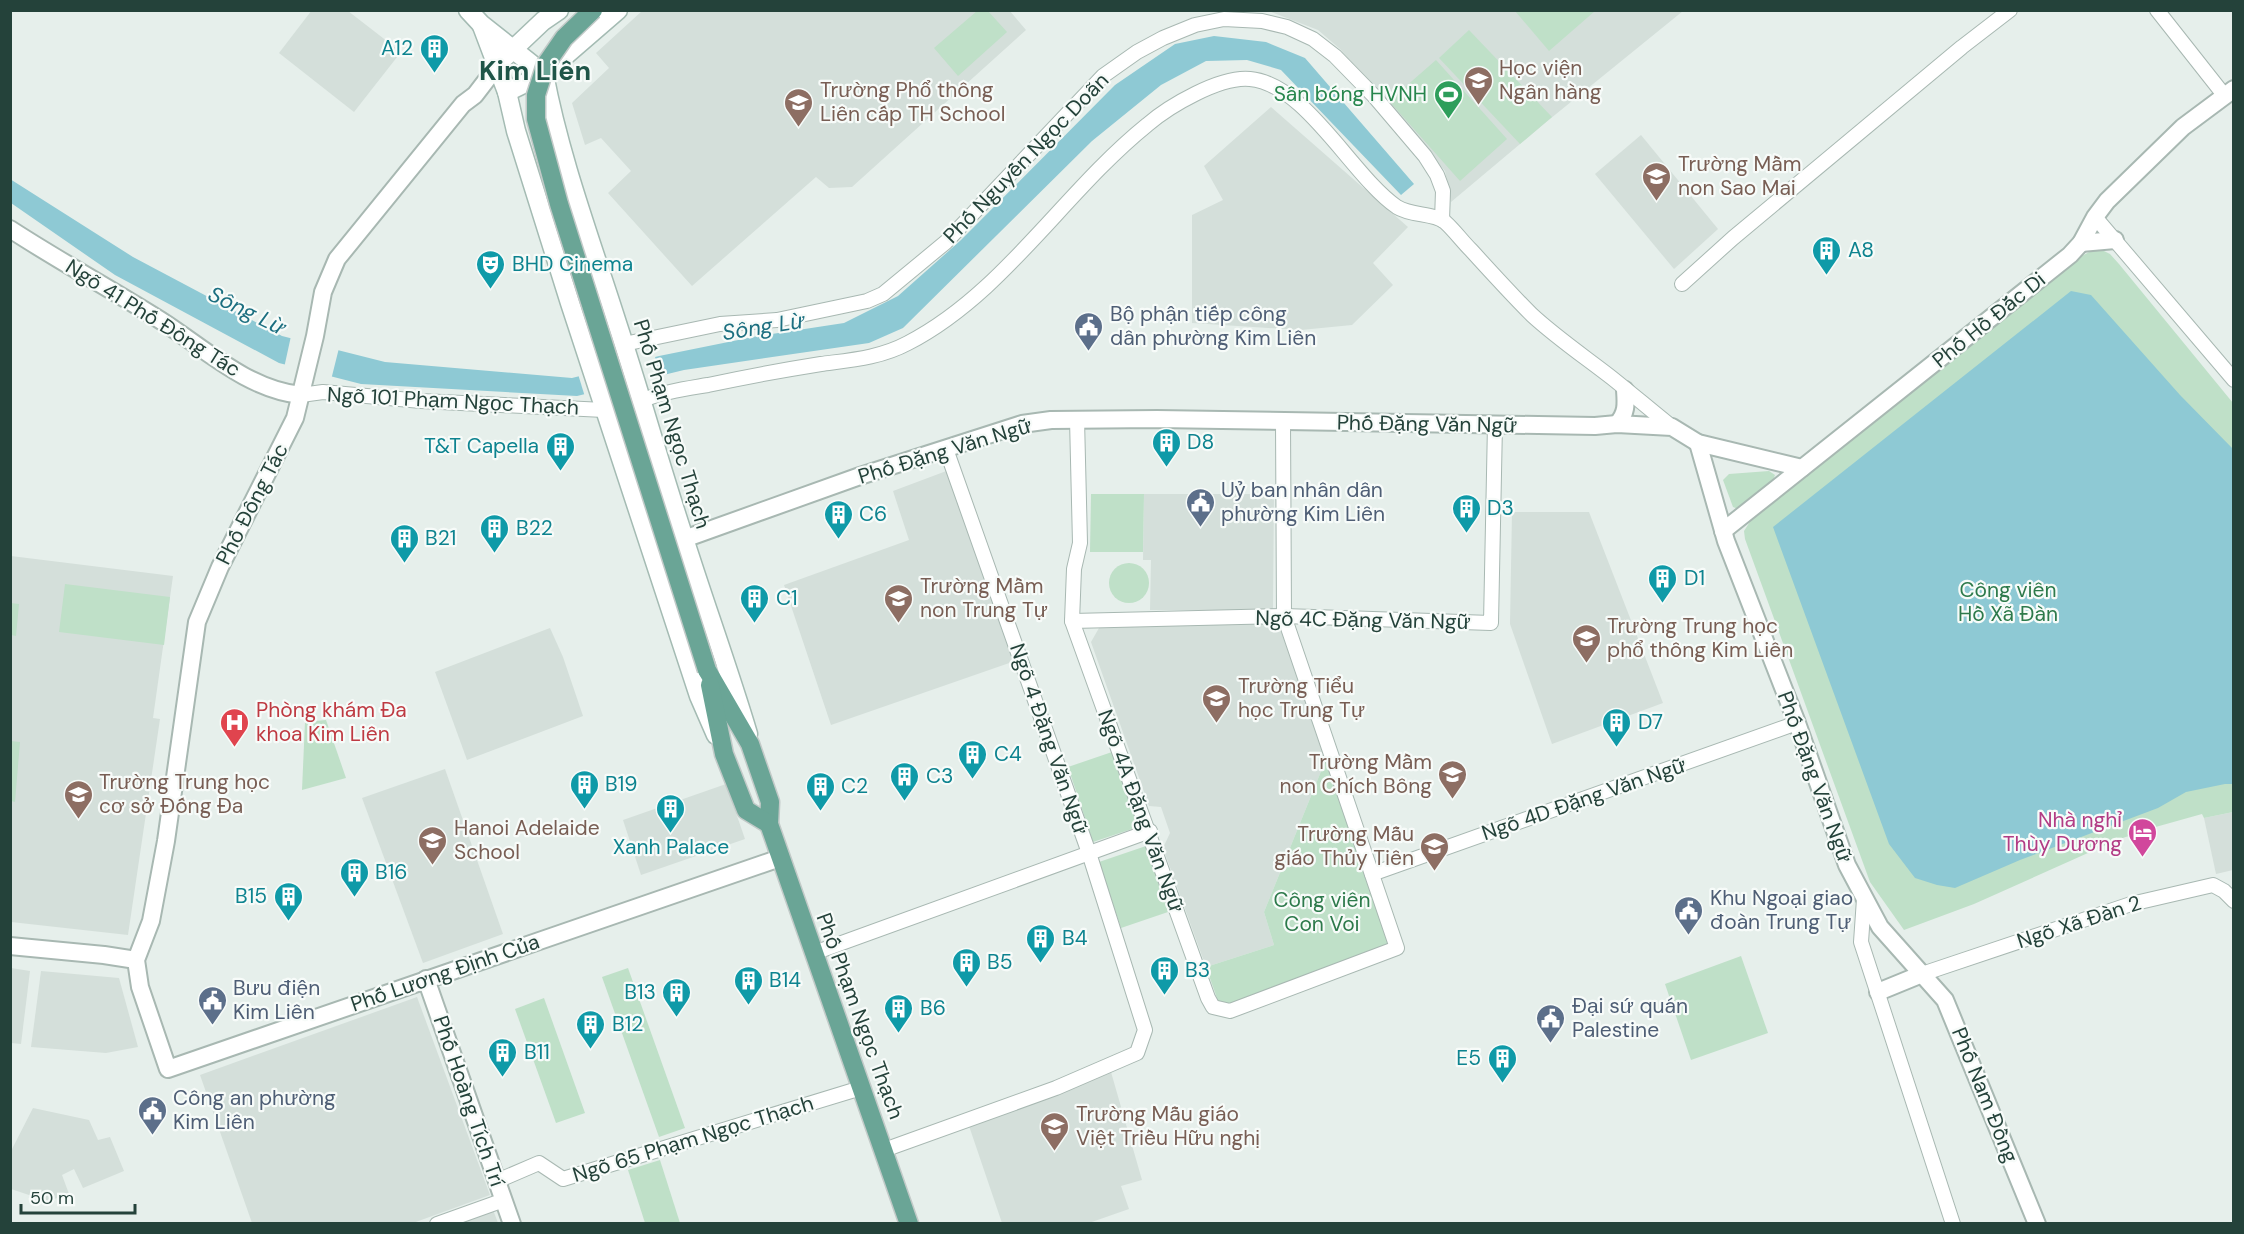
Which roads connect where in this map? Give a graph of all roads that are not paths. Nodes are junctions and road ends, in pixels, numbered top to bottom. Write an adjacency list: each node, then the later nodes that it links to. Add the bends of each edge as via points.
1 (468, 10): 6 (main road)
2 (559, 10): 7 (main road)
3 (2010, 10): 20 (street)
4 (2157, 10): 11 (street)
5 (604, 13): 9 (main road); 39 (main road, bridge, via 564,38 546,64 536,95 536,119 559,204)
6 (482, 24): 7 (main road); 8 (main road)
7 (513, 49): 8 (main road); 9 (main road)
8 (498, 65): 10 (main road); 12 (street, Phố Đông Tác)
9 (544, 74): 10 (main road); 13 (main road, Phố Phạm Ngọc Thạch, via 552,119)
10 (507, 92): 12 (street); 14 (main road)
11 (2229, 92): 15 (street, Phố Hồ Đắc Di, via 2173,137)
12 (475, 95): 23 (street, Phố Đông Tác, via 463,104 337,259 323,292)
13 (572, 184): 14 (main road); 21 (main road, Phố Phạm Ngọc Thạch)
14 (537, 198): 26 (main road)
15 (2094, 217): 18 (street); 19 (street, Phố Hồ Đắc Di)
16 (1442, 220): 21 (street, Phố Nguyễn Ngọc Doãn, via 1443,191 1425,156 1335,56 1313,39 1287,27 1224,19 1163,38 1103,76 946,242 883,294 777,320 720,324); 24 (street, via 1532,315); 25 (street, via 1398,208 1302,106 1286,94 1249,79 1219,83 1151,121 1117,149 1014,260 979,292 912,341 872,357 661,393)
17 (10, 229): 23 (street, Ngõ 41 Phố Đông Tác, via 255,381 283,393)
18 (2115, 240): 19 (street); 22 (street)
19 (2081, 243): 34 (street, Phố Hồ Đắc Di)
20 (1682, 284)
21 (624, 344): 25 (main road, Phố Phạm Ngọc Thạch)
22 (2234, 380)
23 (303, 387): 26 (street, Ngõ 101 Phạm Ngọc Thạch, via 421,401); 52 (street, Phố Đông Tác, via 295,418 220,567 197,622 162,864 151,921)
24 (1625, 390): 30 (street, via 1624,417); 31 (street)
25 (640, 401): 36 (main road, Phố Phạm Ngọc Thạch)
26 (603, 406): 42 (main road, via 699,696)
27 (1077, 419): 28 (street, Phố Đặng Văn Ngữ); 33 (street, Phố Đặng Văn Ngữ, via 1022,424); 38 (street, Ngõ 4A Đặng Văn Ngữ, via 1080,543 1074,569)
28 (1283, 422): 29 (street, Phố Đặng Văn Ngữ); 37 (street)
29 (1495, 424): 30 (street, Phố Đặng Văn Ngữ); 37 (street, Ngõ 4C Đặng Văn Ngữ, via 1491,623)
30 (1617, 424): 31 (street, Phố Đặng Văn Ngữ)
31 (1672, 427): 32 (street, Phố Đặng Văn Ngữ)
32 (1698, 443): 34 (street); 35 (street, Phố Đặng Văn Ngữ)
33 (946, 449): 36 (street, Phố Đặng Văn Ngữ); 45 (street, Ngõ 4 Đặng Văn Ngữ)
34 (1802, 468): 35 (street, Phố Hồ Đắc Di)
35 (1723, 531): 40 (street, Phố Đặng Văn Ngữ)
36 (684, 539): 41 (main road, Phố Phạm Ngọc Thạch, via 727,662)
37 (1284, 616): 38 (street, Ngõ 4C Đặng Văn Ngữ); 47 (street)
38 (1072, 621): 44 (street, Ngõ 4A Đặng Văn Ngữ)
39 (706, 670): 41 (main road); 42 (main road)
40 (1797, 723): 47 (street, Ngõ 4D Đặng Văn Ngữ); 48 (street, Phố Đặng Văn Ngữ, via 1847,865)
41 (750, 744): 43 (main road, Phố Phạm Ngọc Thạch, via 770,802)
42 (724, 754): 43 (main road, via 746,810)
43 (769, 824): 46 (main road, Phố Phạm Ngọc Thạch)
44 (1150, 831): 45 (street); 47 (street, Ngõ 4A Đặng Văn Ngữ, via 1213,1007 1230,1011 1397,948)
45 (1089, 853): 51 (street); 57 (street, Ngõ 4 Đặng Văn Ngữ, via 1145,1030 1137,1053 1056,1088)
46 (780, 858): 51 (main road, Phố Phạm Ngọc Thạch); 54 (street, Phố Lương Định Của)
47 (1372, 874)
48 (1864, 899): 53 (street, Phố Đặng Văn Ngữ, via 1880,927); 55 (street, via 1861,942)
49 (2234, 901): 53 (street, Ngõ Xã Đàn 2, via 2212,885 2131,903)
50 (10, 946): 52 (street)
51 (814, 953): 56 (main road, Phố Phạm Ngọc Thạch)
52 (136, 960): 54 (street, Phố Lương Định Của, via 140,987 168,1069)
53 (1922, 974): 55 (street); 64 (street, Phố Nam Đồng, via 1946,1000)
54 (426, 980): 58 (street, Phố Hoàng Tích Trí)
55 (1878, 992): 63 (street)
56 (861, 1088): 57 (main road, Phố Phạm Ngọc Thạch); 58 (street, Ngõ 65 Phạm Ngọc Thạch, via 563,1179 539,1163)
57 (884, 1150): 62 (main road, Phố Phạm Ngọc Thạch)
58 (497, 1181): 59 (street, Phố Hoàng Tích Trí)
59 (504, 1200): 60 (street); 61 (street, Phố Hoàng Tích Trí)
60 (437, 1224)
61 (512, 1224)
62 (909, 1224)
63 (1953, 1224)
64 (2037, 1224)

